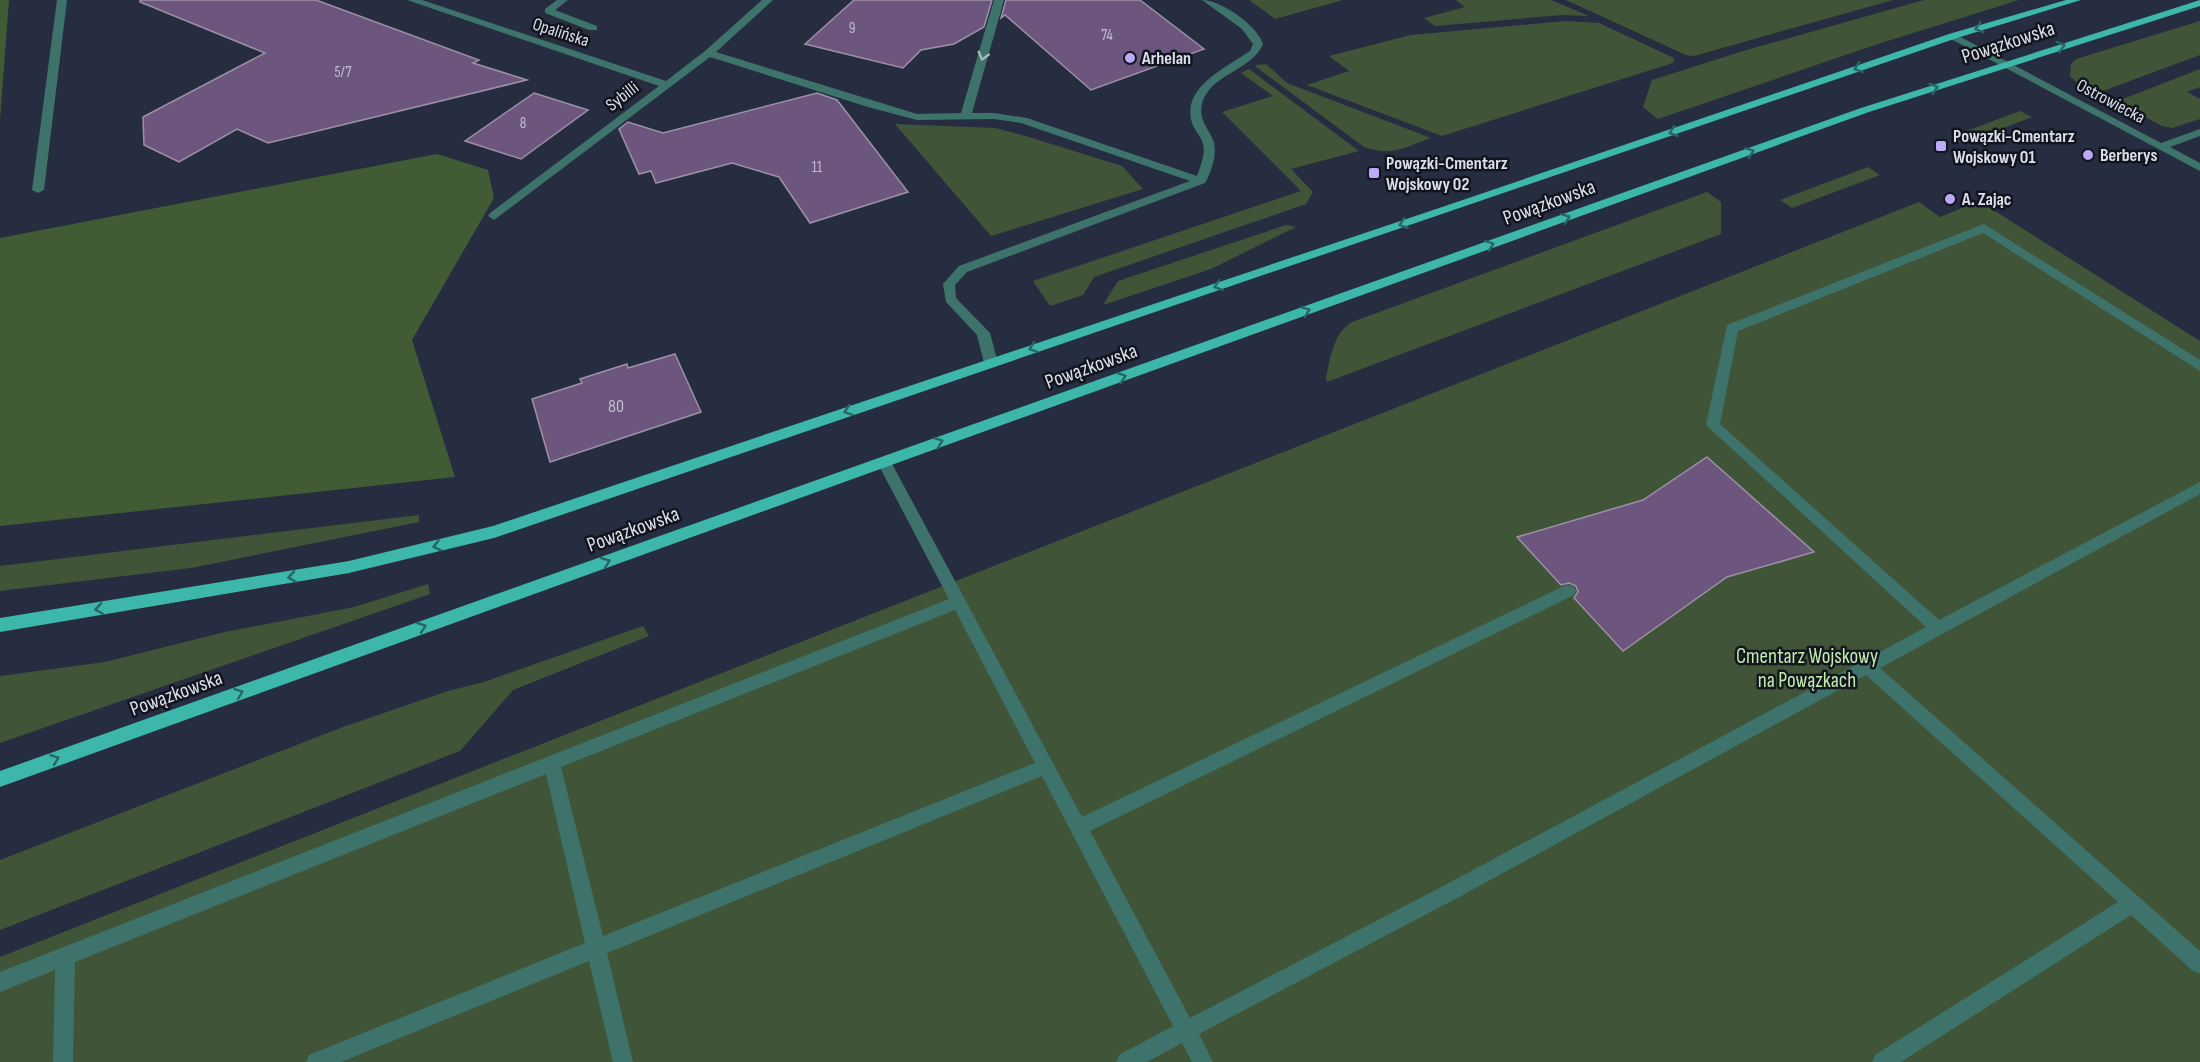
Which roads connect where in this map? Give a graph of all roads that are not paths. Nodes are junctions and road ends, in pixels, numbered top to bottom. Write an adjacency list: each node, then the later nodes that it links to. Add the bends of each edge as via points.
1 (62, 0): 19 (street)
2 (412, 0): 13 (street, Opalińska)
3 (563, 0): 9 (street, via 548,11)
4 (768, 0): 11 (street, Sybilli)
5 (999, 0): 14 (street, one-way to 14)
6 (1207, 0): 18 (street, via 1247,28 1258,45 1254,53 1204,88 1196,105 1197,123 1209,144)
7 (2076, 0): 10 (main road, Powązkowska, one-way to 10)
8 (2200, 3): 12 (main road, Powązkowska, one-way to 8)
9 (593, 28)
10 (1953, 36): 12 (street, Ostrowiecka); 21 (main road, Powązkowska, one-way to 21)
11 (710, 53): 13 (street, Sybilli); 14 (street, via 917,117)
12 (2006, 64): 16 (street, Ostrowiecka); 23 (main road, Powązkowska, one-way to 12, via 1865,110)
13 (665, 84): 20 (street, Sybilli)
14 (965, 117): 18 (street, via 1023,120)
15 (2200, 132): 16 (street)
16 (2160, 147): 17 (street, Ostrowiecka)
17 (2200, 168)
18 (1201, 182): 21 (street, via 963,269 949,284 950,299 983,333)
19 (38, 190)
20 (494, 216)
21 (991, 363): 27 (main road, Powązkowska, one-way to 27, via 494,532 350,567)
22 (2200, 366): 28 (street, via 1984,228 1732,328 1713,425)
23 (884, 462): 26 (street); 32 (main road, Powązkowska, one-way to 23)
24 (2200, 487): 28 (street)
25 (1568, 591): 33 (street)
26 (958, 602): 30 (street); 31 (street)
27 (0, 625)
28 (1936, 628): 29 (street)
29 (1867, 666): 34 (street); 39 (street)
30 (552, 764): 35 (street); 36 (street)
31 (1046, 766): 33 (street); 35 (street)
32 (0, 779)
33 (1078, 828): 39 (street)
34 (2132, 904): 37 (street); 45 (street)
35 (596, 950): 41 (street); 42 (street)
36 (65, 956): 38 (street); 40 (street)
37 (2200, 964)
38 (0, 982)
39 (1186, 1031): 43 (street); 44 (street)
40 (63, 1062)
41 (316, 1062)
42 (623, 1062)
43 (1126, 1062)
44 (1203, 1062)
45 (1882, 1062)

